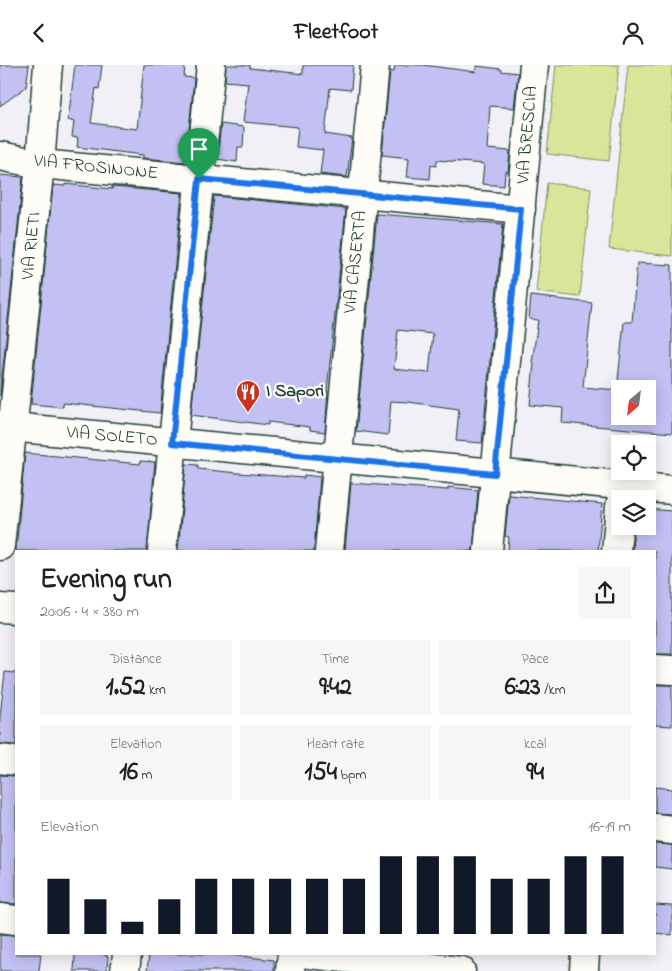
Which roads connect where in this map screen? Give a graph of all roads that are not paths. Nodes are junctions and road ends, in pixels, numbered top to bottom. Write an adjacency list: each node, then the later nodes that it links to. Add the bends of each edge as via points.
1 (48, 65): 6 (street, VIA RIETI)
2 (211, 65): 7 (street)
3 (375, 65): 8 (street, VIA CASERTA)
4 (534, 65): 9 (street, VIA BRESCIA)
5 (0, 156): 6 (street, VIA FROSINONE)
6 (40, 164): 7 (street, VIA FROSINONE); 10 (street, VIA RIETI)
7 (199, 179): 8 (street, VIA FROSINONE); 11 (street)
8 (362, 194): 9 (street, VIA FROSINONE); 12 (street, VIA CASERTA)
9 (521, 209): 13 (street, VIA BRESCIA)
10 (6, 427): 11 (street, VIA SOLETO); 18 (street, VIA RIETI)
11 (172, 443): 12 (street, VIA SOLETO); 19 (street)
12 (337, 459): 13 (street, VIA SOLETO); 20 (street, VIA CASERTA)
13 (495, 474): 16 (street, VIA SOLETO); 21 (street, VIA BRESCIA)
14 (672, 490): 15 (street, VIA SOLETO)
15 (656, 492)
16 (611, 495)
17 (617, 535): 22 (street)
18 (0, 546)
19 (162, 550)
20 (329, 550)
21 (488, 550)
22 (616, 550)
23 (0, 608): 24 (street)
24 (15, 609)
25 (656, 669): 26 (street)
26 (672, 670)
27 (0, 759): 28 (street)
28 (15, 761)
29 (656, 828): 30 (street)
30 (672, 830)
31 (0, 918): 32 (street)
32 (15, 920)
33 (126, 955): 38 (street)
34 (292, 955): 39 (street)
35 (321, 955): 37 (street)
36 (585, 955): 40 (street)
37 (452, 966)
38 (125, 971)
39 (290, 971)
40 (584, 971)

